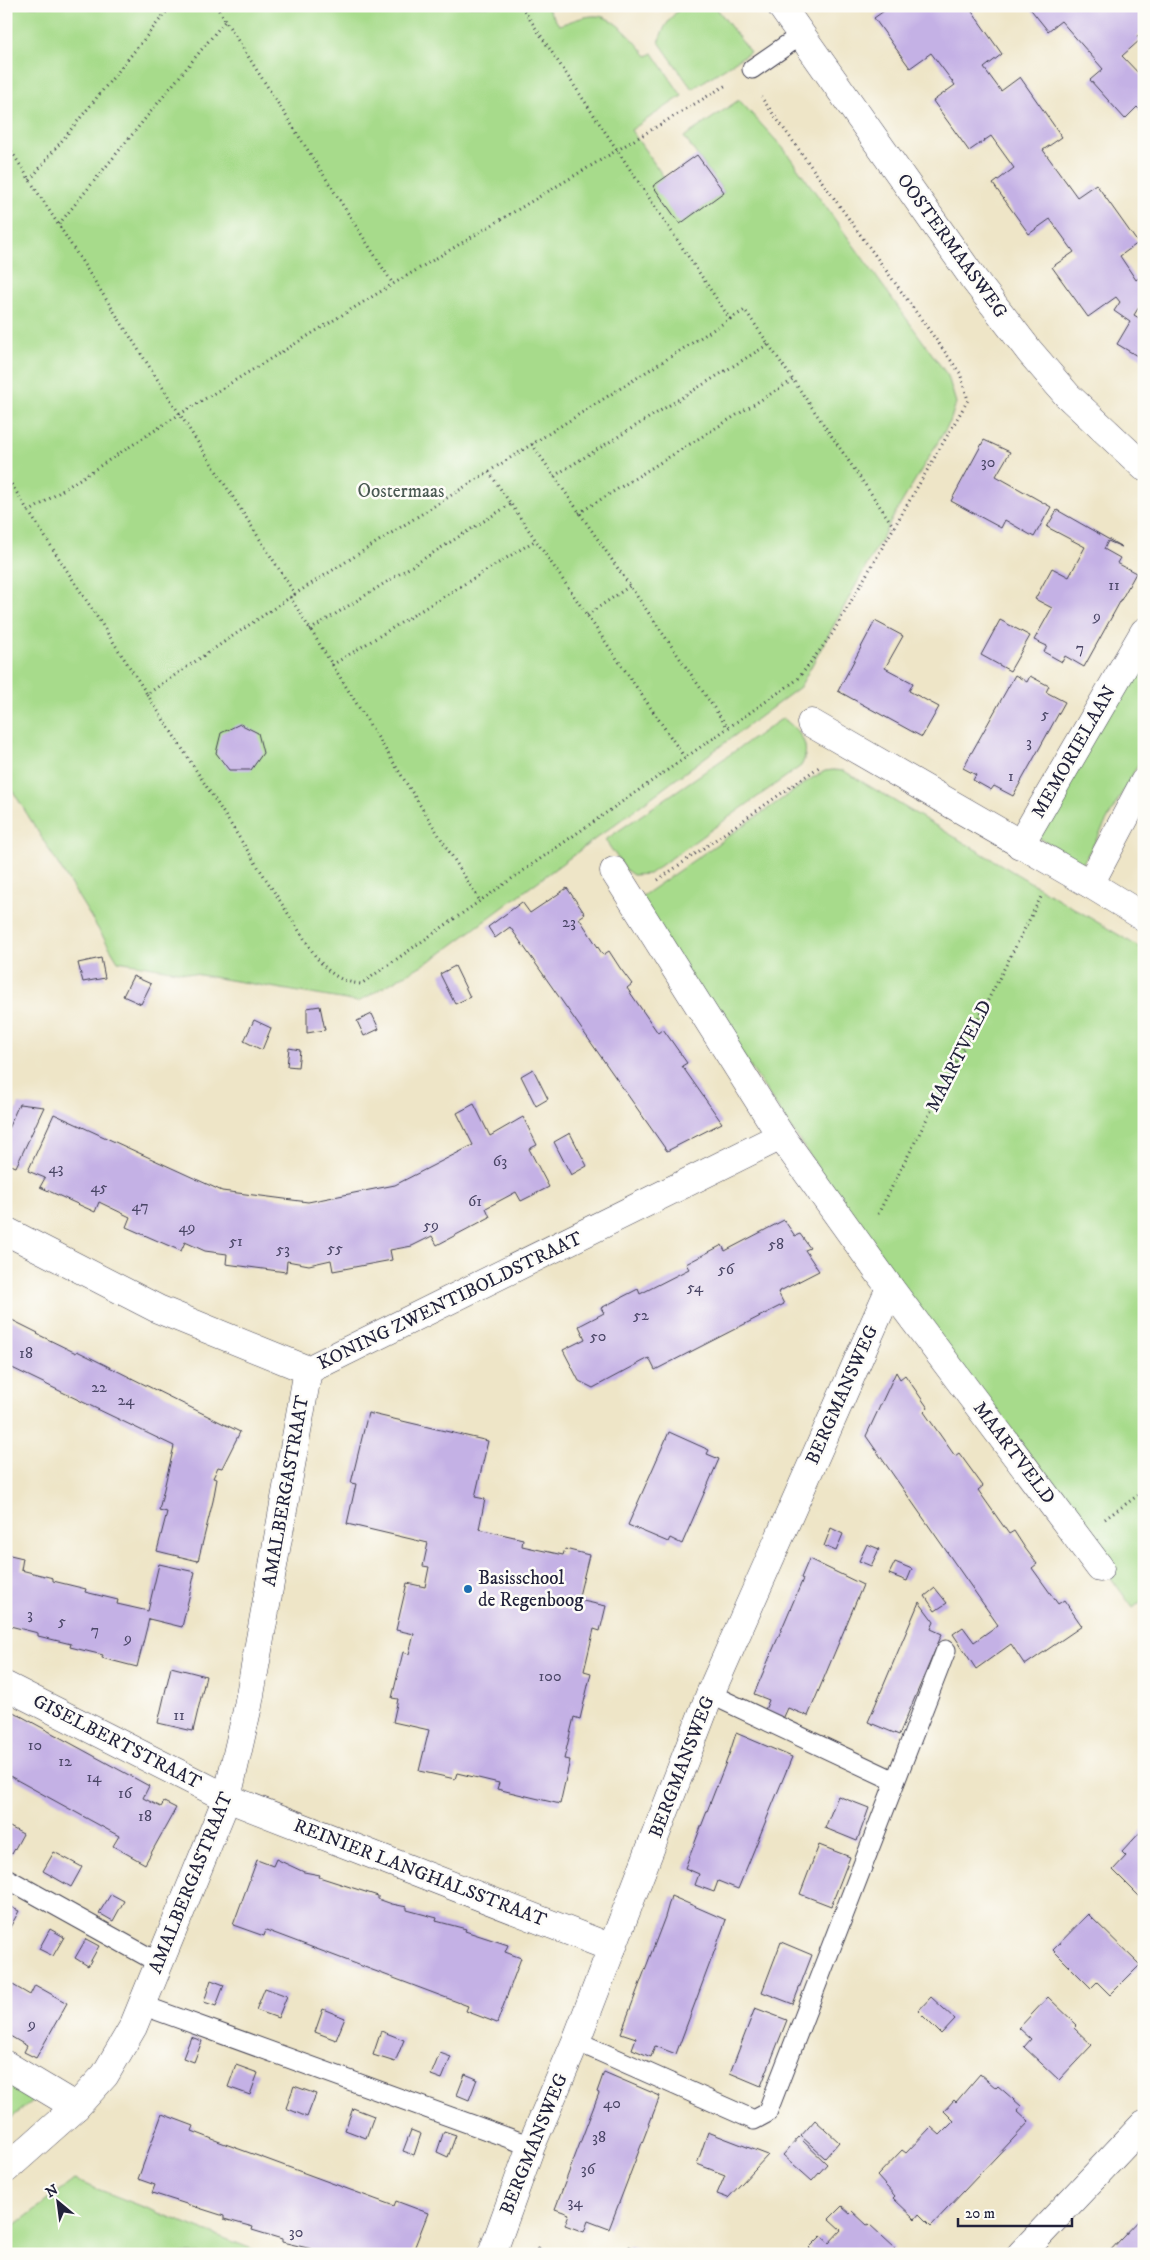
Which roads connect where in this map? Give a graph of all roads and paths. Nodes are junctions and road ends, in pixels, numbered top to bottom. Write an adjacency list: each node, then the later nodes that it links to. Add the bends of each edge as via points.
1 (171, 6): 10 (path)
2 (216, 6): 5 (path)
3 (521, 6): 9 (path)
4 (781, 6): 6 (street, OOSTERMAASWEG)
5 (225, 21): 11 (path); 12 (path)
6 (802, 35): 7 (lane); 18 (street, OOSTERMAASWEG, via 973,278 1030,352 1067,395)
7 (748, 72): 9 (path); 25 (path, via 960,373 968,400)
8 (6, 143): 10 (path)
9 (616, 150): 12 (path); 13 (path)
10 (30, 180): 11 (path)
11 (59, 224): 16 (path)
12 (393, 284): 16 (path)
13 (730, 319): 14 (path, via 745,310); 17 (path)
14 (769, 344): 15 (path); 21 (path)
15 (793, 380): 24 (path); 25 (path)
16 (180, 414): 23 (path); 28 (path)
17 (532, 444): 19 (path); 21 (path)
18 (1144, 467)
19 (489, 472): 22 (path); 28 (path)
20 (6, 476): 23 (path)
21 (554, 476): 24 (path)
22 (511, 504): 26 (path); 31 (path)
23 (29, 512): 34 (path)
24 (579, 512): 27 (path)
25 (894, 527): 36 (path, via 832,634 798,679)
26 (536, 540): 30 (path); 33 (path)
27 (630, 586): 30 (path); 36 (path)
28 (295, 594): 29 (path)
29 (290, 597): 31 (path); 34 (path)
30 (587, 615): 38 (path)
31 (310, 630): 33 (path)
32 (1144, 632): 40 (street, MEMORIELAAN)
33 (332, 665): 45 (path)
34 (147, 694): 45 (path, via 329,973 348,983 361,984)
35 (811, 723): 37 (street)
36 (728, 728): 38 (path)
37 (849, 746): 40 (street); 44 (path)
38 (685, 758): 45 (path)
39 (1144, 782): 43 (street)
40 (1020, 845): 41 (street)
41 (1057, 865): 43 (street); 49 (path, MAARTVELD)
42 (614, 871): 44 (street, MAARTVELD)
43 (1090, 884): 46 (street)
44 (631, 898): 47 (street, MAARTVELD)
45 (480, 901)
46 (1144, 917)
47 (781, 1136): 49 (street, MAARTVELD); 51 (street, KONING ZWENTIBOLDSTRAAT)
48 (6, 1231): 51 (street, KONING ZWENTIBOLDSTRAAT, via 158,1309)
49 (860, 1248): 50 (street, MAARTVELD)
50 (890, 1288): 53 (street, MAARTVELD); 57 (street, BERGMANSWEG)
51 (308, 1370): 59 (street, AMALBERGASTRAAT, via 248,1706)
52 (1144, 1491): 53 (path)
53 (1078, 1539): 54 (street, MAARTVELD)
54 (1100, 1568)
55 (946, 1650): 58 (lane)
56 (6, 1686): 59 (street, GISELBERTSTRAAT)
57 (710, 1694): 58 (lane); 61 (street, BERGMANSWEG)
58 (895, 1781): 64 (lane, via 767,2113 754,2120)
59 (228, 1798): 61 (street, REINIER LANGHALSSTRAAT); 62 (street, AMALBERGASTRAAT)
60 (6, 1878): 62 (lane)
61 (612, 1948): 64 (street, BERGMANSWEG)
62 (159, 1963): 63 (street, AMALBERGASTRAAT)
63 (142, 2005): 66 (street, AMALBERGASTRAAT, via 105,2075); 68 (lane)
64 (576, 2041): 68 (street, BERGMANSWEG)
65 (6, 2065): 66 (street)
66 (76, 2107): 69 (street, AMALBERGASTRAAT)
67 (1144, 2124): 71 (street)
68 (531, 2146): 70 (street, BERGMANSWEG)
69 (6, 2169)
70 (492, 2254)
71 (1021, 2254)

